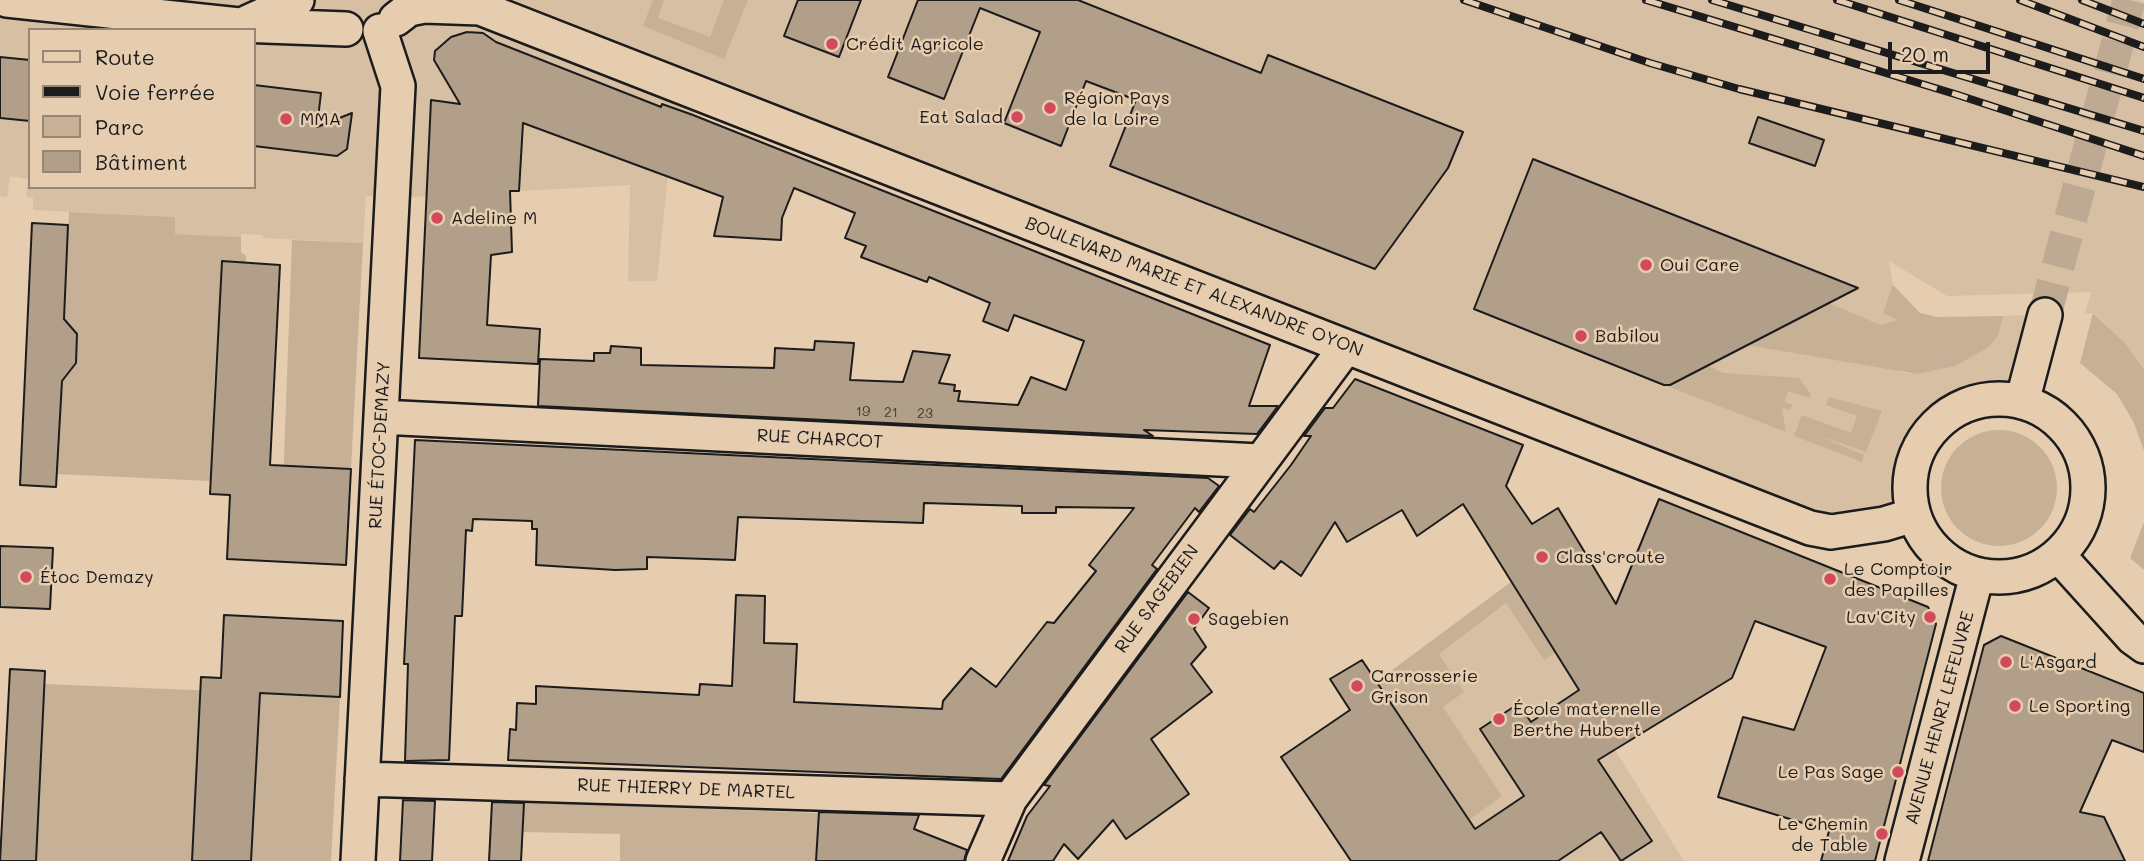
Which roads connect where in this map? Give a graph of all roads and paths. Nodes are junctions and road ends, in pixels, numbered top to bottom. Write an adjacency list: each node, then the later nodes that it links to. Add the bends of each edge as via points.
1 (8, 0): 6 (street)
2 (297, 0): 6 (street)
3 (326, 0): 7 (street, via 332,16)
4 (478, 4): 5 (street, BOULEVARD MARIE ET ALEXANDRE OYON, via 424,6); 9 (street, BOULEVARD MARIE ET ALEXANDRE OYON)
5 (393, 17): 7 (street, via 359,34); 11 (street, RUE ÉTOC-DEMAZY, via 398,86)
6 (239, 25): 7 (street)
7 (346, 29)
8 (2045, 315): 10 (street)
9 (1346, 347): 12 (street, RUE SAGEBIEN); 13 (street, BOULEVARD MARIE ET ALEXANDRE OYON, via 1810,528 1831,532)
10 (2022, 402): 13 (street, via 1975,402 1937,424 1924,439 1911,469); 14 (street, via 2061,424 2086,465 2085,513 2076,534)
11 (381, 417): 12 (street, RUE CHARCOT); 17 (street, RUE ÉTOC-DEMAZY)
12 (1259, 461): 18 (street, RUE SAGEBIEN)
13 (1913, 515): 15 (street, via 1935,552)
14 (2058, 555): 15 (street, via 2022,575); 16 (street)
15 (1977, 575): 21 (street, AVENUE HENRI LEFEUVRE)
16 (2144, 646)
17 (362, 779): 18 (street, RUE THIERRY DE MARTEL); 19 (street, RUE ÉTOC-DEMAZY)
18 (1010, 799): 20 (street, RUE SAGEBIEN)
19 (358, 861)
20 (983, 861)
21 (1902, 861)

